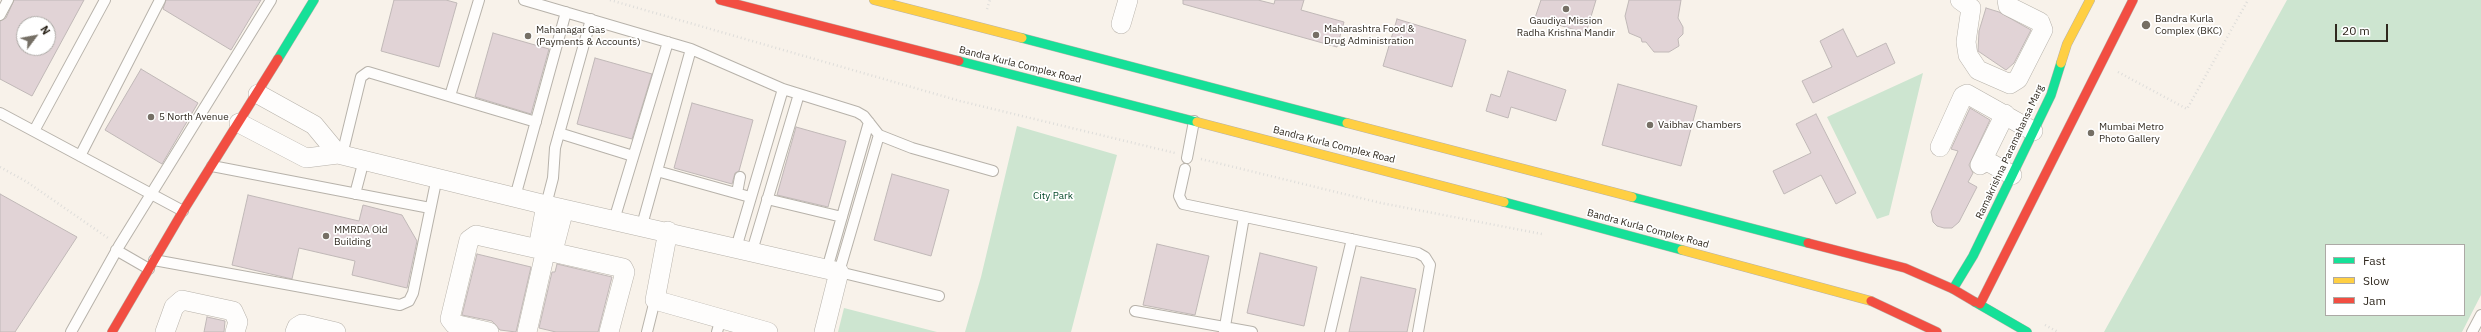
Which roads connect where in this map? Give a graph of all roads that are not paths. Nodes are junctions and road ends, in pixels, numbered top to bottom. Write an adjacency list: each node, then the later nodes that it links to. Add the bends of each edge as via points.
1 (8, 0): 16 (lane)
2 (105, 0): 31 (lane)
3 (160, 0): 37 (lane)
4 (271, 0): 50 (lane)
5 (314, 0): 22 (main road)
6 (479, 0): 24 (lane)
7 (524, 0): 15 (lane)
8 (720, 0): 27 (main road, Bandra Kurla Complex Road)
9 (874, 0): 69 (main road, via 1860,256 1904,268)
10 (1128, 0): 18 (street)
11 (1960, 0): 12 (street, via 1971,8 1966,42 1968,54 1978,70 2010,84 2018,79 2043,30 2040,22 2008,6)
12 (2007, 0)
13 (2090, 0): 32 (main road, Ramakrishna Paramahansa Marg, via 2067,44 2050,94)
14 (2133, 0): 72 (main road)
15 (566, 12): 17 (lane); 28 (lane)
16 (0, 15)
17 (591, 19): 19 (lane); 33 (lane)
18 (1120, 24)
19 (668, 42): 20 (lane); 38 (lane)
20 (691, 49): 21 (lane); 45 (lane)
21 (783, 89): 23 (lane); 53 (lane)
22 (258, 94): 30 (main road); 36 (street, via 314,125)
23 (800, 94): 29 (lane, via 857,112); 54 (lane)
24 (450, 96): 28 (lane); 36 (lane, via 364,73)
25 (0, 113): 31 (lane)
26 (2004, 114): 32 (street); 35 (street, via 1967,94 1963,96); 46 (street, via 1981,162)
27 (1194, 121): 39 (lane); 93 (main road, Bandra Kurla Complex Road, via 1879,303)
28 (536, 122): 52 (lane)
29 (869, 122): 34 (lane); 58 (lane)
30 (239, 124): 36 (street, via 306,158); 42 (main road)
31 (34, 131): 37 (lane)
32 (2033, 131): 46 (main road, Ramakrishna Paramahansa Marg)
33 (559, 134): 38 (lane); 55 (lane, via 555,148 553,178)
34 (879, 135): 44 (lane, via 912,148); 68 (lane)
35 (1940, 147)
36 (340, 154): 40 (street)
37 (80, 156): 50 (lane)
38 (633, 156): 60 (lane)
39 (1187, 157)
40 (364, 160): 47 (street); 51 (lane)
41 (668, 163): 45 (lane)
42 (212, 166): 51 (lane); 57 (main road)
43 (1185, 169): 59 (lane, via 1179,196 1183,204)
44 (993, 170)
45 (661, 173): 49 (lane); 61 (lane)
46 (2012, 175): 69 (main road, Ramakrishna Paramahansa Marg, via 1973,256)
47 (437, 177): 52 (street); 56 (lane)
48 (740, 177): 49 (lane)
49 (737, 193): 53 (lane)
50 (152, 194): 57 (lane); 64 (lane)
51 (355, 194): 56 (lane)
52 (515, 197): 55 (street)
53 (750, 197): 66 (lane)
54 (767, 199): 58 (lane); 66 (lane)
55 (555, 207): 60 (street); 65 (street)
56 (430, 208): 67 (lane, via 413,293 409,301 400,306)
57 (183, 211): 67 (main road)
58 (842, 217): 68 (lane)
59 (1244, 217): 63 (lane); 77 (lane)
60 (614, 220): 61 (street)
61 (642, 225): 62 (street)
62 (668, 231): 66 (street); 71 (street)
63 (1352, 239): 91 (lane); 92 (lane, via 1418,253 1425,257 1430,265)
64 (118, 248): 67 (lane); 78 (lane)
65 (546, 250): 84 (street, via 476,235 469,240 450,319 454,324); 85 (street); 86 (street, via 623,268 625,272)
66 (744, 250): 68 (street)
67 (152, 264): 79 (main road)
68 (833, 271): 70 (lane); 89 (street)
69 (1953, 289): 72 (main road)
70 (939, 296)
71 (655, 300): 75 (street); 87 (lane)
72 (1980, 304): 94 (main road)
73 (1135, 311): 77 (lane)
74 (2481, 315): 95 (lane)
75 (719, 325): 76 (street)
76 (745, 329): 88 (street)
77 (1224, 330): 90 (lane)
78 (72, 332)
79 (112, 332)
80 (165, 332): 81 (street, via 174,307 182,300 233,312 238,322)
81 (235, 332)
82 (295, 332): 83 (street, via 302,324)
83 (336, 332)
84 (489, 332)
85 (528, 332)
86 (609, 332)
87 (646, 332)
88 (768, 332)
89 (824, 332)
90 (1252, 332)
91 (1330, 332)
92 (1418, 332)
93 (1937, 332)
94 (2027, 332)
95 (2472, 332)

